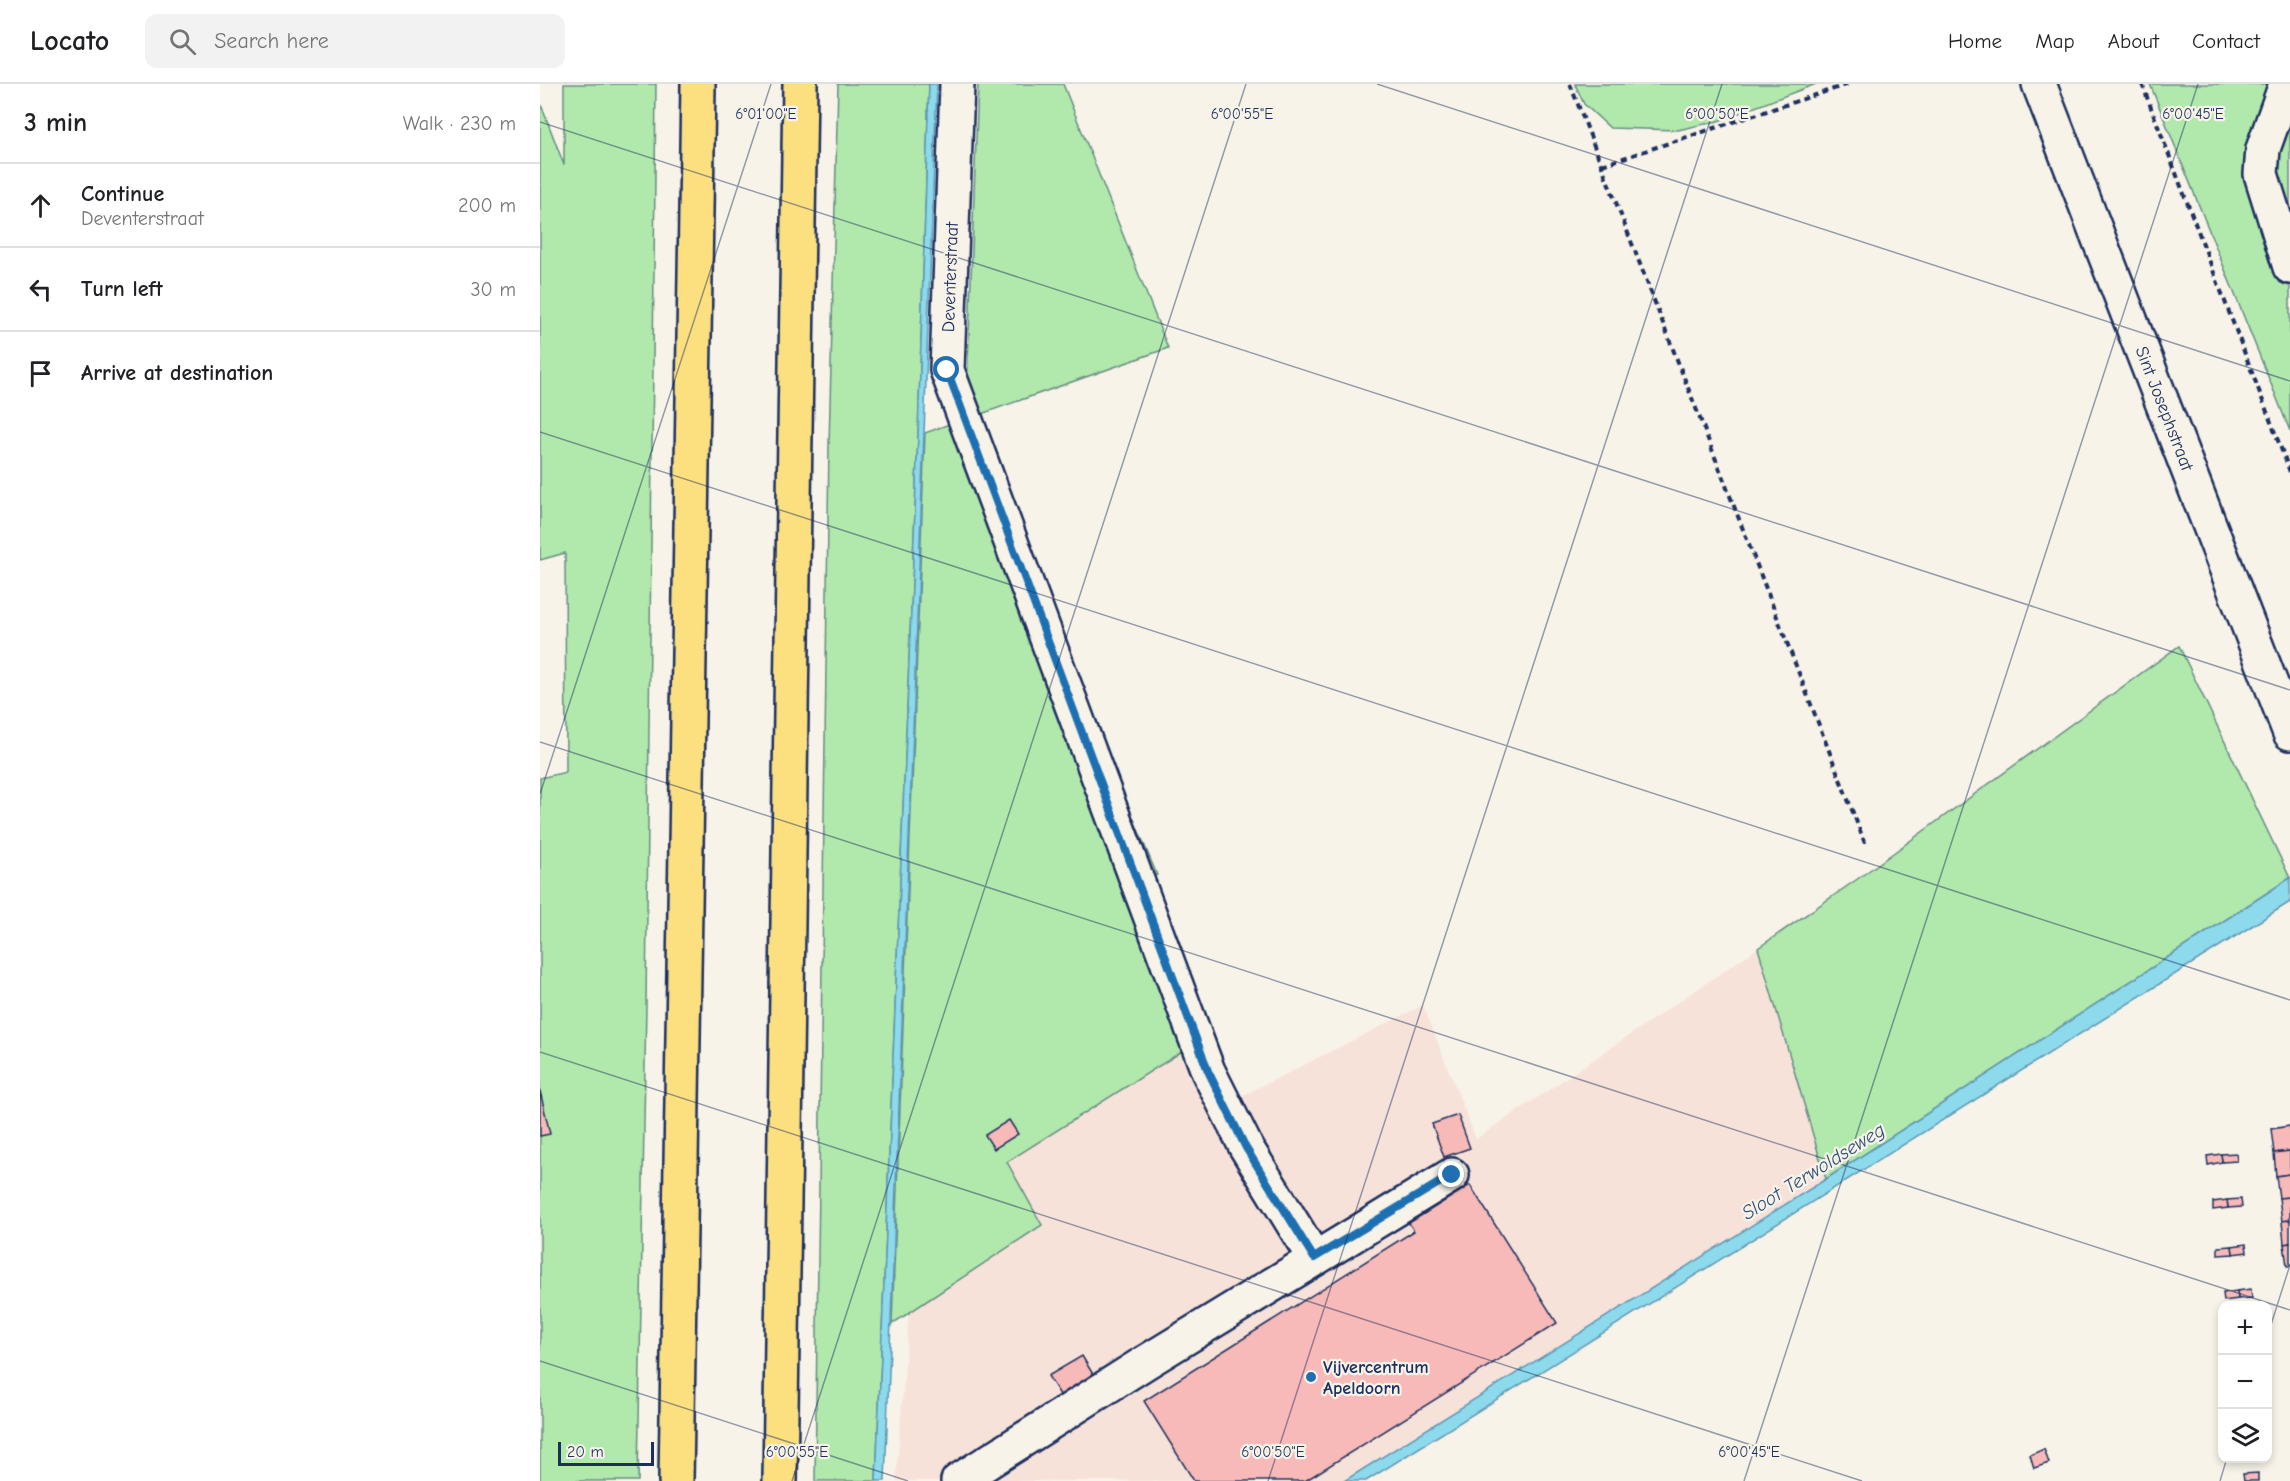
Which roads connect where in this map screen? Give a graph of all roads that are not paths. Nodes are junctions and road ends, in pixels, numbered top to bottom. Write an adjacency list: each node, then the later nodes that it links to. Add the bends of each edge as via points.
1 (698, 84): 10 (highway)
2 (800, 84): 11 (highway)
3 (957, 84): 9 (street, Deventerstraat, via 947,370 1208,1071 1246,1148)
4 (2039, 84): 7 (street, Sint Josephstraat)
5 (2286, 84): 6 (street, via 2263,149 2261,174)
6 (2290, 267)
7 (2290, 733)
8 (1452, 1175): 9 (street)
9 (1314, 1258): 12 (street)
10 (676, 1481)
11 (780, 1481)
12 (958, 1481)

